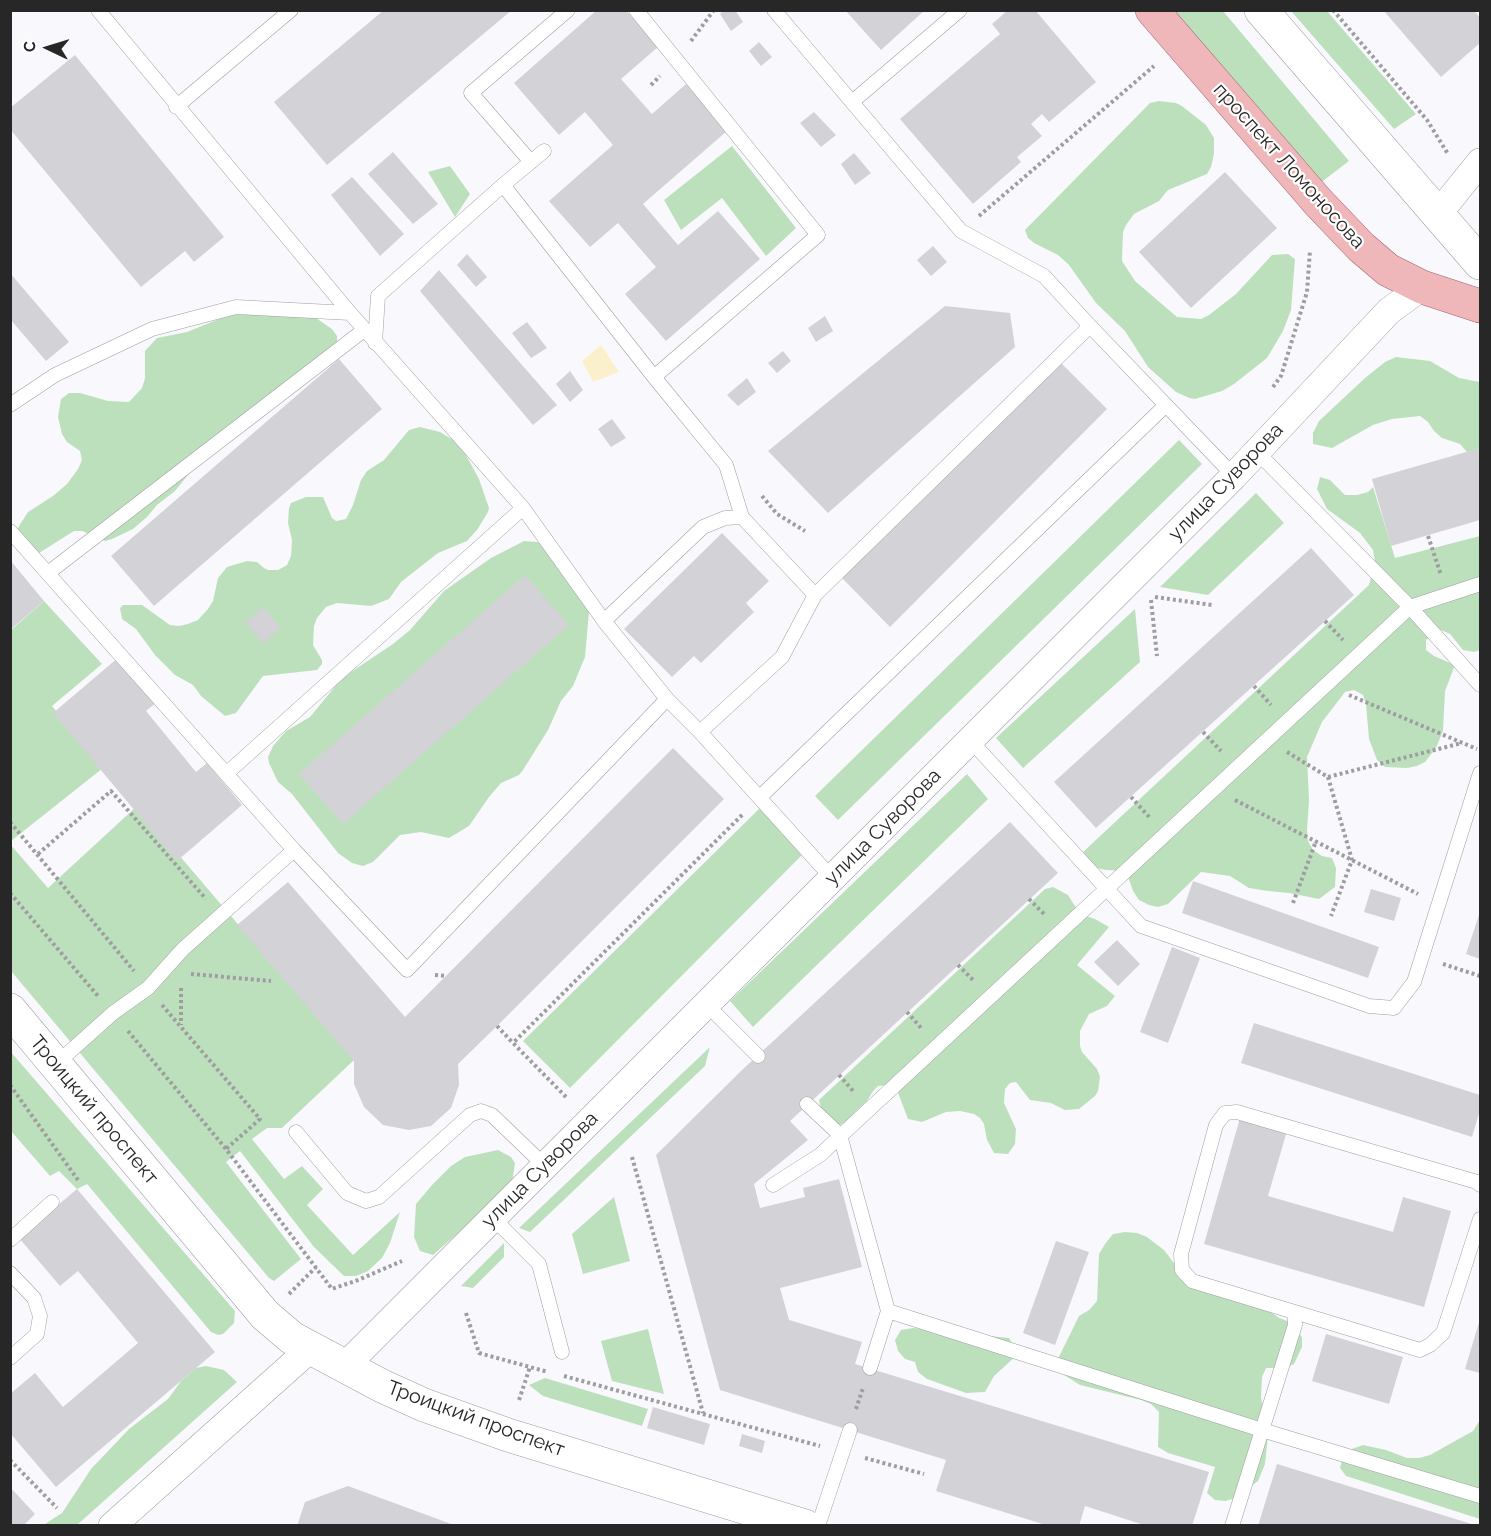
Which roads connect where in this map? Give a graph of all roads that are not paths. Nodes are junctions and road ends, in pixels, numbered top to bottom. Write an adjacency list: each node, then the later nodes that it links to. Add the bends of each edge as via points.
1 (98, 10): 10 (lane)
2 (291, 10): 10 (lane)
3 (568, 10): 12 (lane, via 471,93)
4 (636, 10): 23 (lane, via 818,235)
5 (774, 10): 9 (lane)
6 (1152, 10): 17 (main road, проспект Ломоносова, via 1361,248 1388,270)
7 (1261, 10): 15 (main road)
8 (955, 12): 9 (lane)
9 (852, 102): 20 (lane, via 961,231 1044,276)
10 (177, 107): 19 (lane)
11 (544, 151): 12 (lane)
12 (531, 162): 14 (lane)
13 (1472, 171): 15 (street)
14 (503, 185): 22 (lane, via 378,296); 23 (lane)
15 (1438, 213): 16 (main road)
16 (1480, 263)
17 (1422, 287): 18 (main road, проспект Ломоносова); 26 (street, улица Суворова, via 1389,312)
18 (1480, 306)
19 (350, 314): 21 (lane); 24 (lane, via 236,307 152,329 55,375)
20 (1090, 326): 25 (lane); 33 (lane)
21 (364, 330): 22 (lane); 31 (lane)
22 (375, 343): 28 (lane)
23 (654, 377): 29 (lane, via 726,465)
24 (10, 405)
25 (1167, 405): 27 (lane); 42 (lane)
26 (1257, 452): 27 (street, улица Суворова); 34 (lane)
27 (1234, 476): 39 (street, улица Суворова)
28 (523, 508): 35 (lane); 41 (lane)
29 (742, 517): 33 (lane); 35 (lane, via 725,518 703,527)
30 (10, 531): 31 (lane)
31 (48, 573): 41 (lane)
32 (1480, 584): 34 (lane)
33 (815, 595): 38 (lane, via 782,657)
34 (1410, 607): 36 (lane); 45 (lane)
35 (604, 621): 37 (lane)
36 (1480, 685)
37 (667, 699): 38 (lane); 43 (lane, via 407,970)
38 (700, 732): 42 (lane)
39 (970, 740): 44 (street, улица Суворова); 45 (lane)
40 (1480, 773): 45 (lane, via 1413,982 1394,1008 1369,1006 1141,926)
41 (226, 774): 43 (lane)
42 (760, 797): 44 (lane)
43 (294, 850): 49 (lane, via 183,949 148,988 112,1013)
44 (832, 878): 46 (street, улица Суворова)
45 (1106, 888): 52 (lane)
46 (706, 1004): 48 (lane); 53 (street, улица Суворова)
47 (10, 1010): 49 (main road, Троицкий проспект)
48 (758, 1056)
49 (56, 1064): 63 (main road, Троицкий проспект, via 266,1315)
50 (807, 1104): 52 (lane)
51 (296, 1132): 53 (lane, via 347,1192 366,1201 379,1197 471,1115 481,1112 492,1115)
52 (840, 1135): 54 (lane, via 820,1155); 61 (lane)
53 (545, 1166): 57 (street, улица Суворова)
54 (773, 1185)
55 (1480, 1185): 62 (lane, via 1237,1112 1225,1113 1216,1125 1180,1254 1182,1270 1192,1281)
56 (52, 1202): 59 (lane)
57 (493, 1218): 64 (lane, via 539,1264); 66 (street, улица Суворова)
58 (1480, 1219): 62 (lane, via 1443,1333 1430,1346 1420,1350)
59 (10, 1240)
60 (10, 1273): 65 (lane, via 34,1298 40,1316 37,1334)
61 (888, 1311): 67 (lane); 69 (lane)
62 (1293, 1313): 69 (lane, via 1295,1325)
63 (310, 1349): 66 (main road, Троицкий проспект); 71 (street)
64 (562, 1352)
65 (10, 1358)
66 (344, 1366): 72 (main road, Троицкий проспект, via 424,1405 508,1435)
67 (870, 1368)
68 (850, 1430): 73 (lane)
69 (1262, 1430): 70 (lane); 74 (lane)
70 (1480, 1496)
71 (112, 1526)
72 (805, 1526)
73 (818, 1526)
74 (1232, 1526)

